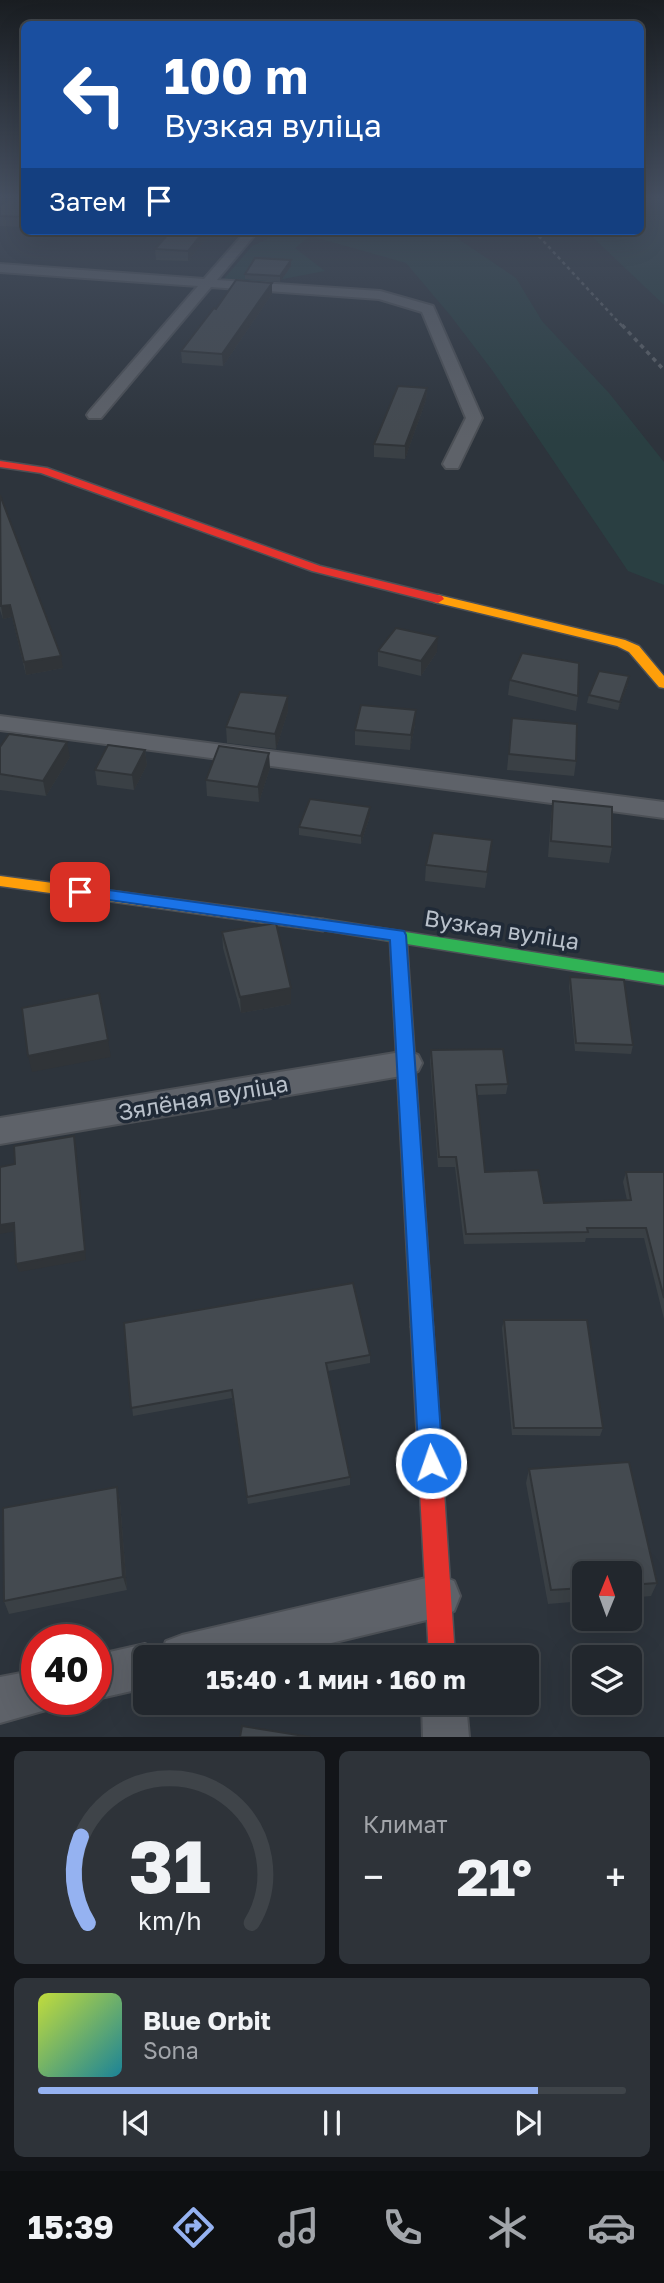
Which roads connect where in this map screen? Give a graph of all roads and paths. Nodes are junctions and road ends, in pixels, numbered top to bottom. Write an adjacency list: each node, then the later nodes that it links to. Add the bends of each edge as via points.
1 (105, 276): 3 (street)
2 (215, 276): 3 (street)
3 (208, 284): 4 (street); 6 (street, via 380,295 428,309 474,418)
4 (94, 415)
5 (0, 464): 7 (street, via 43,470 316,569 621,643 634,649)
6 (452, 464)
7 (664, 684)
8 (0, 723): 9 (street)
9 (664, 810)
10 (0, 881): 11 (street, Вузкая вуліца)
11 (398, 935): 12 (street, Вузкая вуліца); 13 (street)
12 (664, 979)
13 (407, 1063): 14 (street, Зялёная вуліца); 15 (street)
14 (0, 1131)
15 (439, 1596): 16 (street); 17 (street)
16 (233, 1645)
17 (441, 1645)
18 (133, 1669): 19 (street)
19 (112, 1673)
20 (21, 1695): 21 (street)
21 (0, 1700)
22 (445, 1715): 23 (street)
23 (446, 1737)

